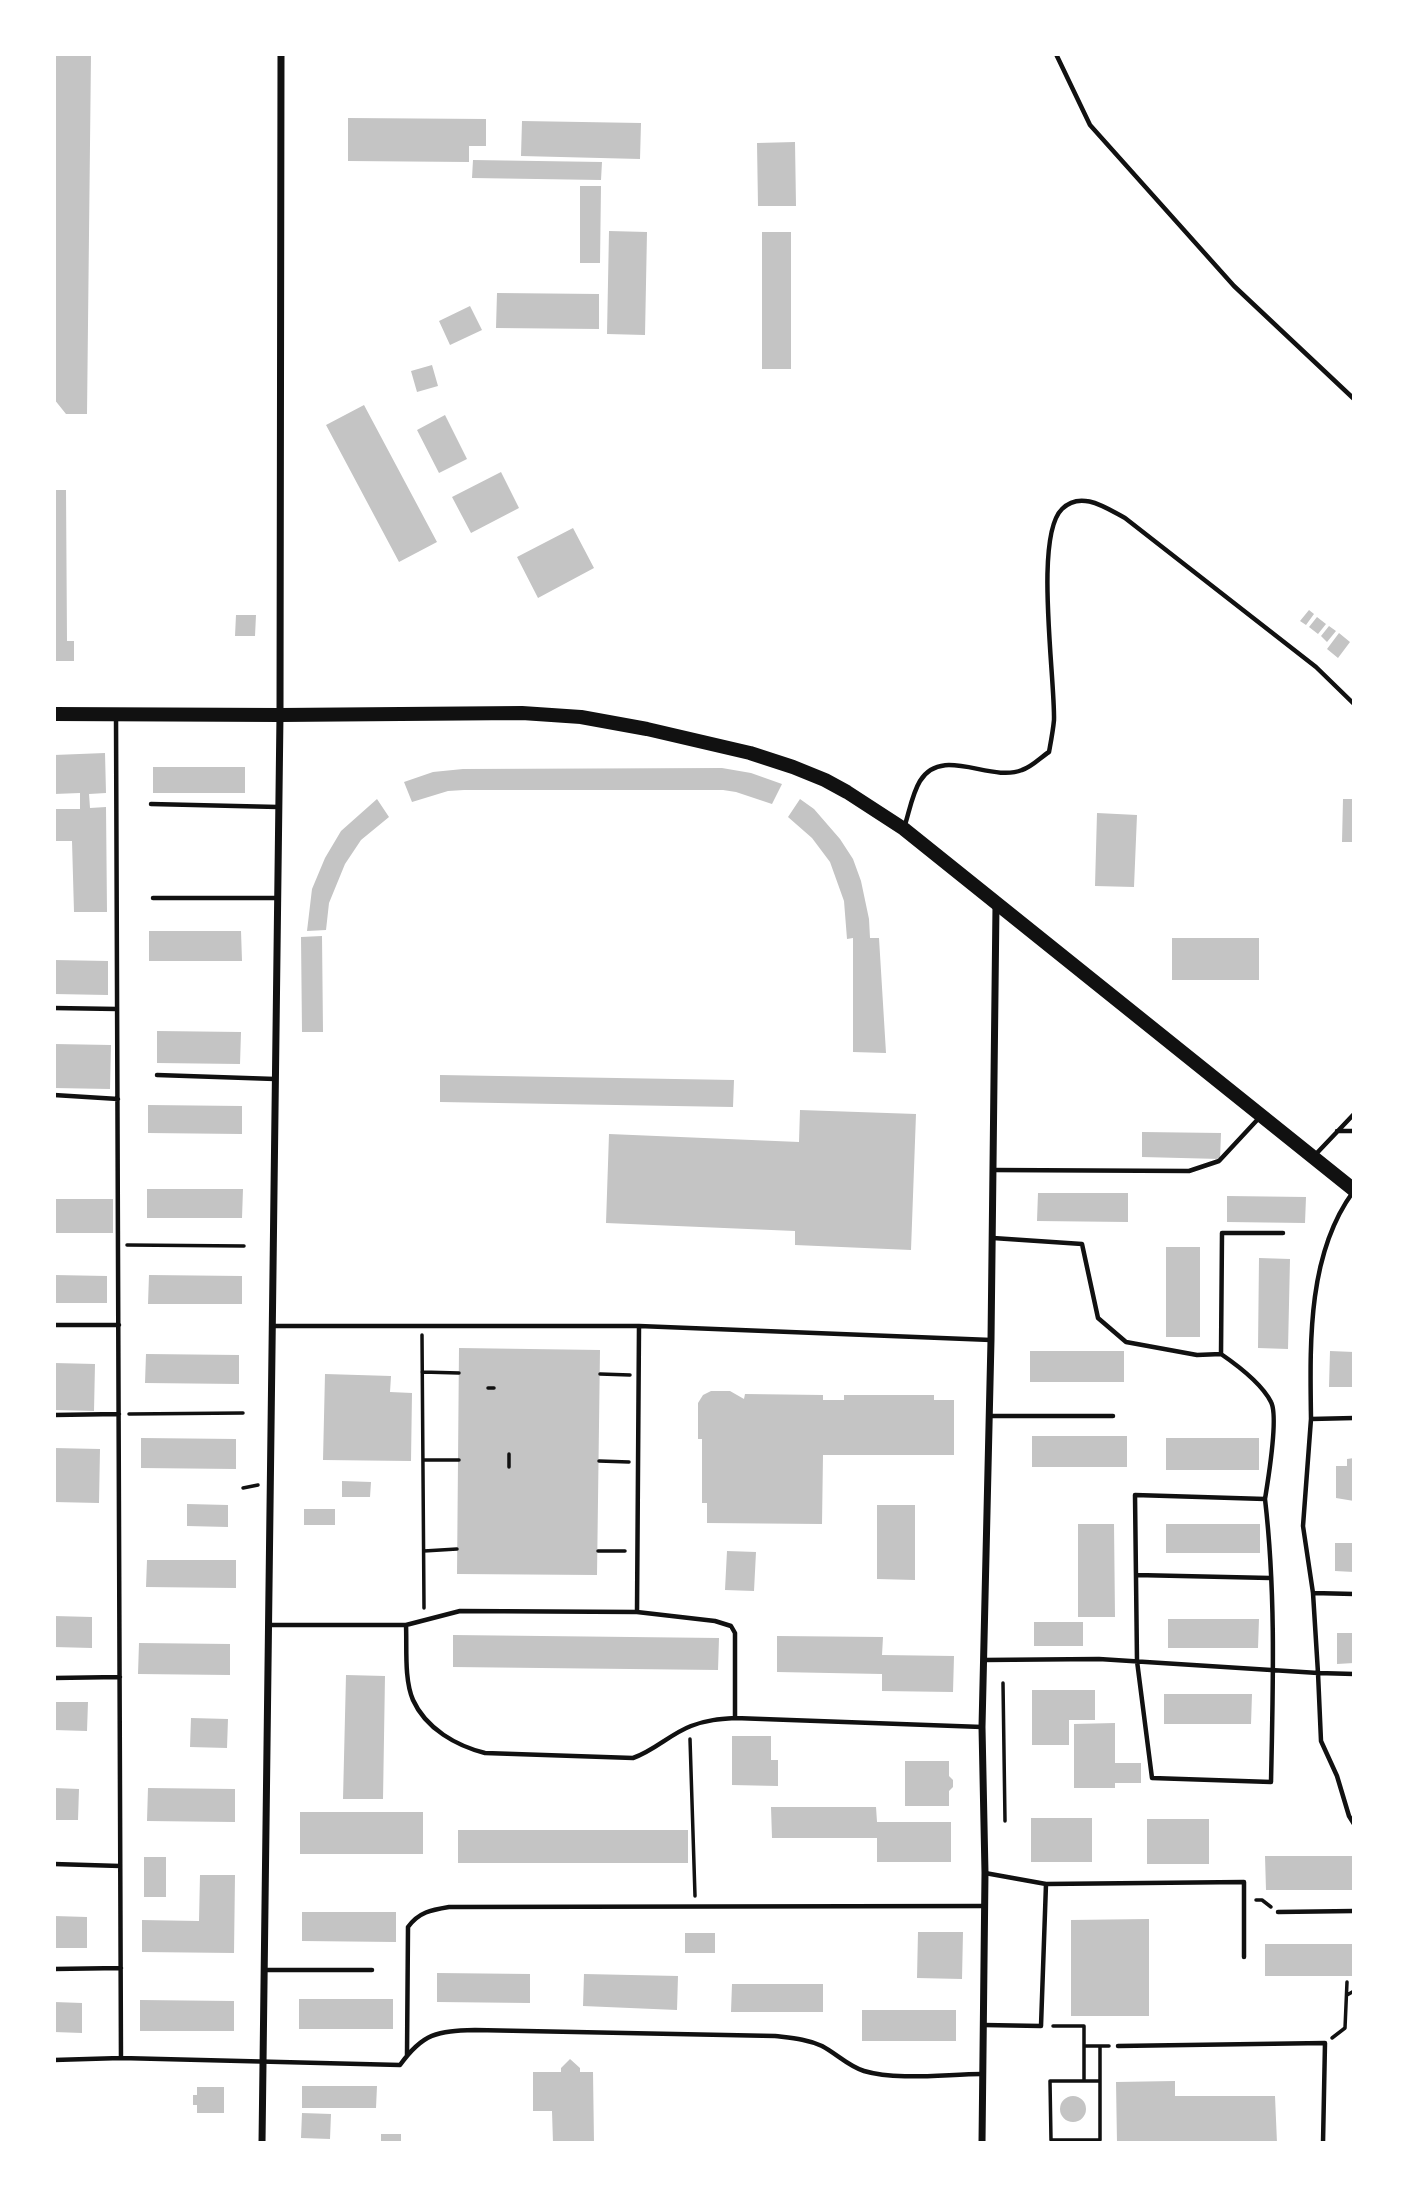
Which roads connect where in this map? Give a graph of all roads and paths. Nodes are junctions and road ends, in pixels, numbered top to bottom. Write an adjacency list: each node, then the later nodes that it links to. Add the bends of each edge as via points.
1 (281, 54): 7 (street)
2 (1056, 54): 3 (lane, via 1090,125 1234,286)
3 (1354, 399)
4 (1354, 705): 10 (lane, via 1316,667 1125,518 1098,503 1077,500 1062,508 1052,523 1047,554 1054,721 1049,752 1022,771 997,773 940,765 921,780)
5 (54, 714): 6 (main road)
6 (116, 714): 7 (main road); 15 (lane)
7 (280, 715): 9 (street); 10 (main road, via 522,713 614,722 793,767 836,786)
8 (151, 804): 9 (lane)
9 (279, 807): 12 (street)
10 (904, 829): 13 (main road)
11 (153, 898): 12 (lane)
12 (278, 898): 17 (street)
13 (996, 902): 21 (main road); 25 (street)
14 (54, 1008): 15 (lane)
15 (117, 1009): 19 (lane)
16 (157, 1075): 17 (lane)
17 (276, 1079): 33 (street)
18 (54, 1095): 19 (lane)
19 (118, 1099): 32 (lane)
20 (1354, 1114): 22 (lane)
21 (1261, 1115): 24 (main road); 25 (lane, via 1219,1161 1189,1171)
22 (1337, 1131): 23 (lane); 24 (lane)
23 (1354, 1131)
24 (1314, 1158): 26 (main road)
25 (993, 1170): 28 (street)
26 (1354, 1191): 51 (lane, via 1330,1231 1321,1270 1310,1331)
27 (1283, 1233): 37 (lane, via 1222,1233)
28 (992, 1238): 36 (street); 37 (lane, via 1082,1244 1098,1318 1126,1342)
29 (132, 1245): 30 (path)
30 (244, 1246)
31 (54, 1325): 32 (lane)
32 (118, 1325): 45 (lane)
33 (273, 1326): 34 (lane); 69 (street)
34 (422, 1326): 35 (lane); 38 (path)
35 (639, 1326): 36 (lane); 41 (lane)
36 (991, 1340): 48 (street)
37 (1221, 1354): 58 (lane, via 1244,1370 1272,1403 1273,1441)
38 (422, 1372): 39 (path); 53 (path)
39 (459, 1373)
40 (600, 1374): 41 (path)
41 (639, 1375): 56 (lane)
42 (488, 1388): 43 (path)
43 (494, 1388)
44 (243, 1413): 46 (path)
45 (119, 1414): 47 (lane); 76 (lane)
46 (131, 1414)
47 (54, 1415)
48 (989, 1416): 49 (lane); 71 (street)
49 (1113, 1416)
50 (1354, 1418): 51 (lane)
51 (1311, 1419): 65 (lane, via 1303,1526)
52 (509, 1454): 57 (path)
53 (423, 1460): 54 (path); 60 (path)
54 (458, 1460)
55 (599, 1461): 56 (path)
56 (638, 1462): 62 (lane)
57 (509, 1467)
58 (1265, 1499): 63 (lane, via 1135,1495); 64 (lane)
59 (457, 1549): 60 (path)
60 (424, 1551): 68 (path)
61 (598, 1551): 62 (path)
62 (638, 1552): 67 (lane)
63 (1136, 1575): 64 (lane); 72 (lane)
64 (1270, 1578): 73 (lane)
65 (1313, 1593): 66 (lane); 74 (lane)
66 (1354, 1594)
67 (637, 1612): 68 (lane, via 460,1611); 79 (lane, via 731,1626 736,1645)
68 (425, 1620): 70 (lane)
69 (269, 1625): 70 (lane); 96 (street)
70 (406, 1625): 80 (lane, via 413,1700 438,1730 466,1748 485,1753 633,1758)
71 (984, 1660): 72 (lane); 81 (street)
72 (1137, 1661): 73 (lane); 73 (lane, via 1152,1779 1271,1782)
73 (1273, 1670): 74 (lane)
74 (1318, 1673): 75 (lane); 83 (lane, via 1321,1741)
75 (1354, 1674)
76 (120, 1677): 77 (lane); 85 (lane)
77 (54, 1678)
78 (1003, 1683): 82 (path)
79 (735, 1718): 80 (lane); 81 (lane)
80 (690, 1727): 90 (path)
81 (982, 1727): 86 (street)
82 (1005, 1821)
83 (1354, 1825)
84 (54, 1864): 85 (lane)
85 (120, 1866): 94 (lane)
86 (985, 1873): 87 (lane); 89 (street)
87 (1046, 1884): 88 (lane, via 1244,1882); 102 (lane)
88 (1244, 1901): 92 (path, via 1262,1900); 93 (lane)
89 (984, 1906): 90 (lane); 101 (street)
90 (695, 1907): 107 (lane, via 449,1907 416,1916 408,1927)
91 (1354, 1911): 92 (lane)
92 (1278, 1912)
93 (1244, 1957)
94 (121, 1968): 95 (lane); 108 (lane)
95 (54, 1969)
96 (264, 1970): 97 (lane); 110 (street)
97 (372, 1970)
98 (1347, 1982): 100 (path)
99 (1354, 1991): 100 (path)
100 (1347, 1996): 103 (path, via 1345,2028)
101 (983, 2025): 102 (lane); 111 (street)
102 (1041, 2026): 104 (path, via 1084,2026)
103 (1325, 2043): 106 (lane); 116 (lane)
104 (1084, 2046): 105 (path); 112 (path)
105 (1100, 2046): 106 (path); 113 (path)
106 (1118, 2046)
107 (407, 2056): 110 (lane, via 400,2065); 111 (lane, via 423,2039 456,2031 775,2036 801,2039 862,2070 885,2075)
108 (121, 2059): 109 (lane); 110 (lane)
109 (54, 2060)
110 (263, 2062): 114 (street)
111 (983, 2074): 115 (street)
112 (1084, 2081): 113 (path); 113 (path, via 1051,2081 1051,2140 1100,2140)
113 (1100, 2081)
114 (262, 2143)
115 (982, 2143)
116 (1323, 2143)

